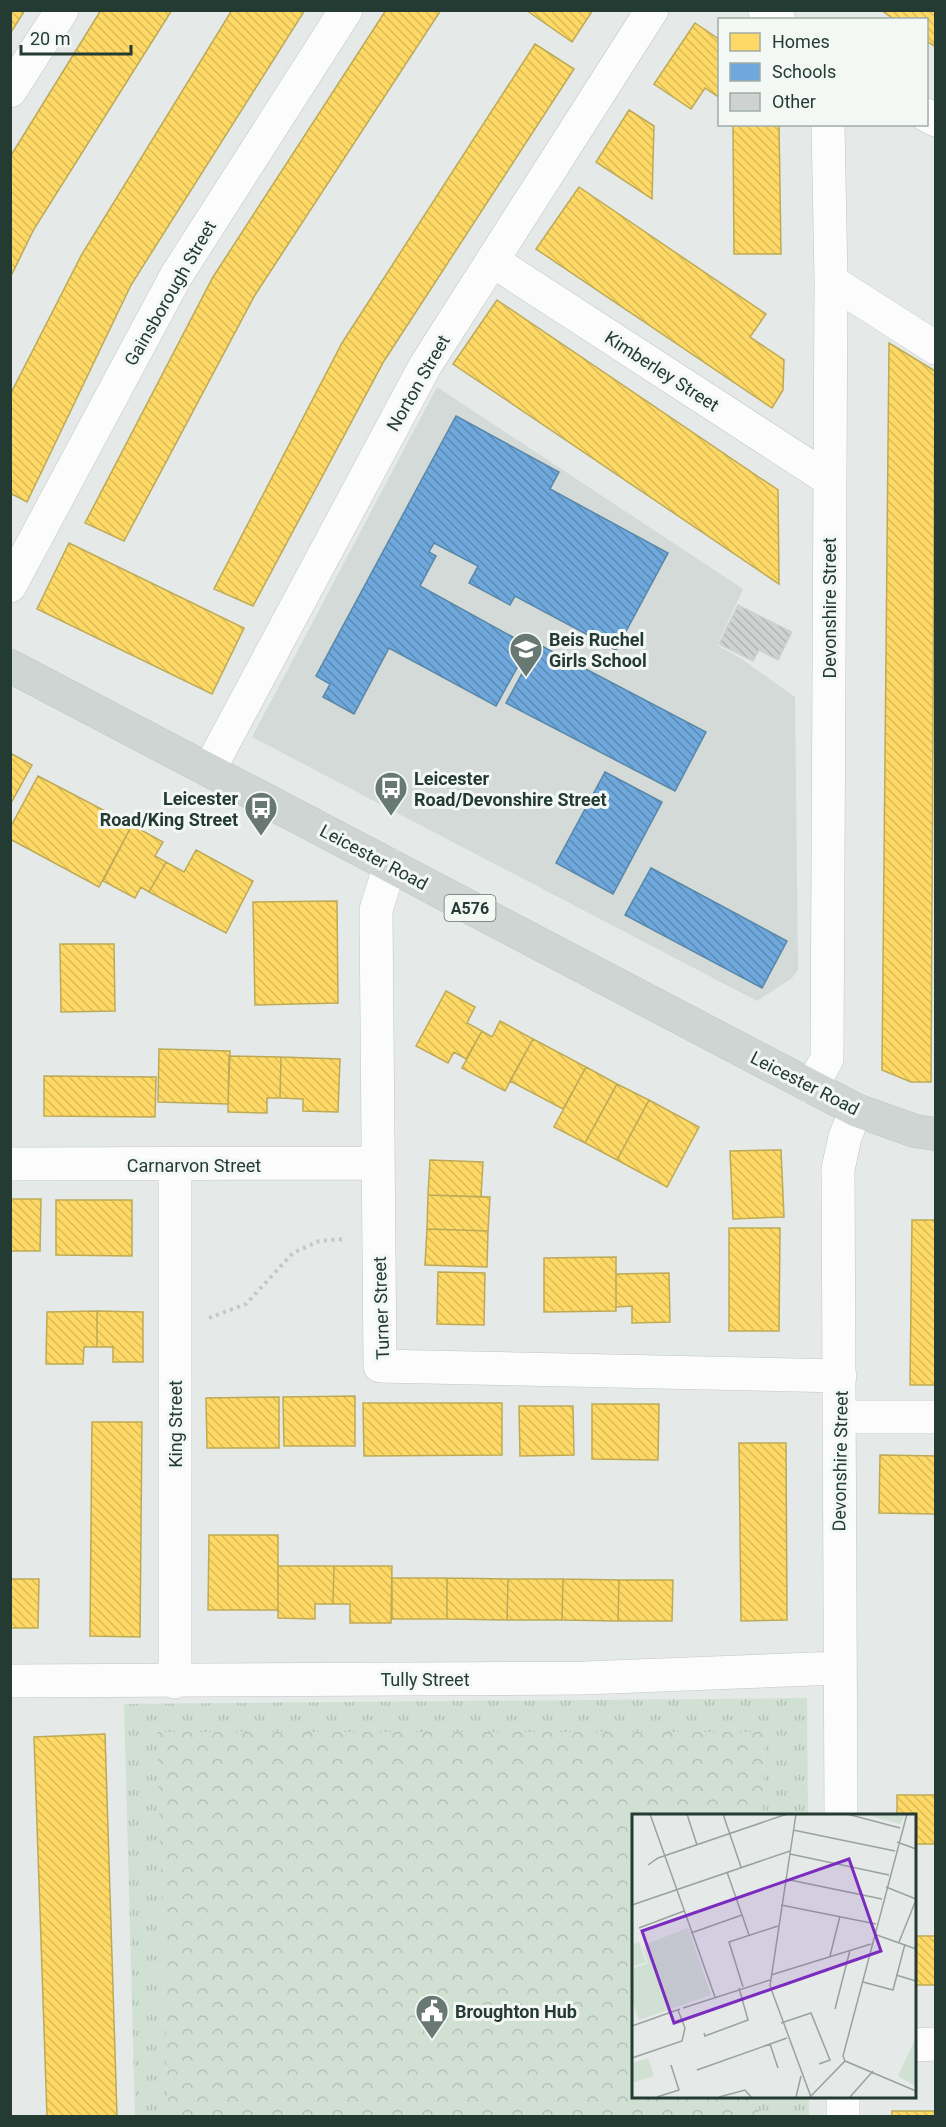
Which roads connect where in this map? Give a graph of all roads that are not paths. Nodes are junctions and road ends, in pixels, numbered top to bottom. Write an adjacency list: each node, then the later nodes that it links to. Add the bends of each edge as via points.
1 (62, 10): 4 (street)
2 (346, 10): 10 (street, Gainsborough Street, via 176,276)
3 (652, 10): 6 (street, Norton Street)
4 (10, 91)
5 (828, 126): 7 (street, Devonshire Street)
6 (493, 261): 9 (street, Kimberley Street); 12 (street, Norton Street, via 425,366)
7 (831, 281): 8 (street); 9 (street, Devonshire Street)
8 (936, 348)
9 (830, 480): 14 (street, Devonshire Street, via 827,1059)
10 (10, 586)
11 (10, 666): 12 (main road, Leicester Road / A576)
12 (209, 770): 13 (main road, Leicester Road / A576)
13 (390, 866): 14 (main road, Leicester Road / A576); 17 (street, Turner Street, via 376,910)
14 (811, 1087): 15 (main road, Leicester Road / A576)
15 (856, 1110): 16 (main road, Leicester Road / A576, via 915,1131); 20 (street, Devonshire Street, via 838,1169)
16 (936, 1134)
17 (378, 1163): 19 (street, Carnarvon Street); 20 (street, Turner Street, via 380,1366)
18 (10, 1164): 19 (street, Carnarvon Street)
19 (175, 1166): 25 (street, King Street)
20 (840, 1376): 21 (street, Devonshire Street)
21 (839, 1417): 22 (street); 23 (street, Devonshire Street)
22 (936, 1417)
23 (838, 1668): 25 (street, Tully Street, via 585,1678); 26 (street, Devonshire Street)
24 (10, 1681): 25 (street, Tully Street)
25 (175, 1682)
26 (841, 1814)
27 (936, 2044): 28 (street)
28 (916, 2045)
29 (843, 2097): 30 (street)
30 (843, 2116)

